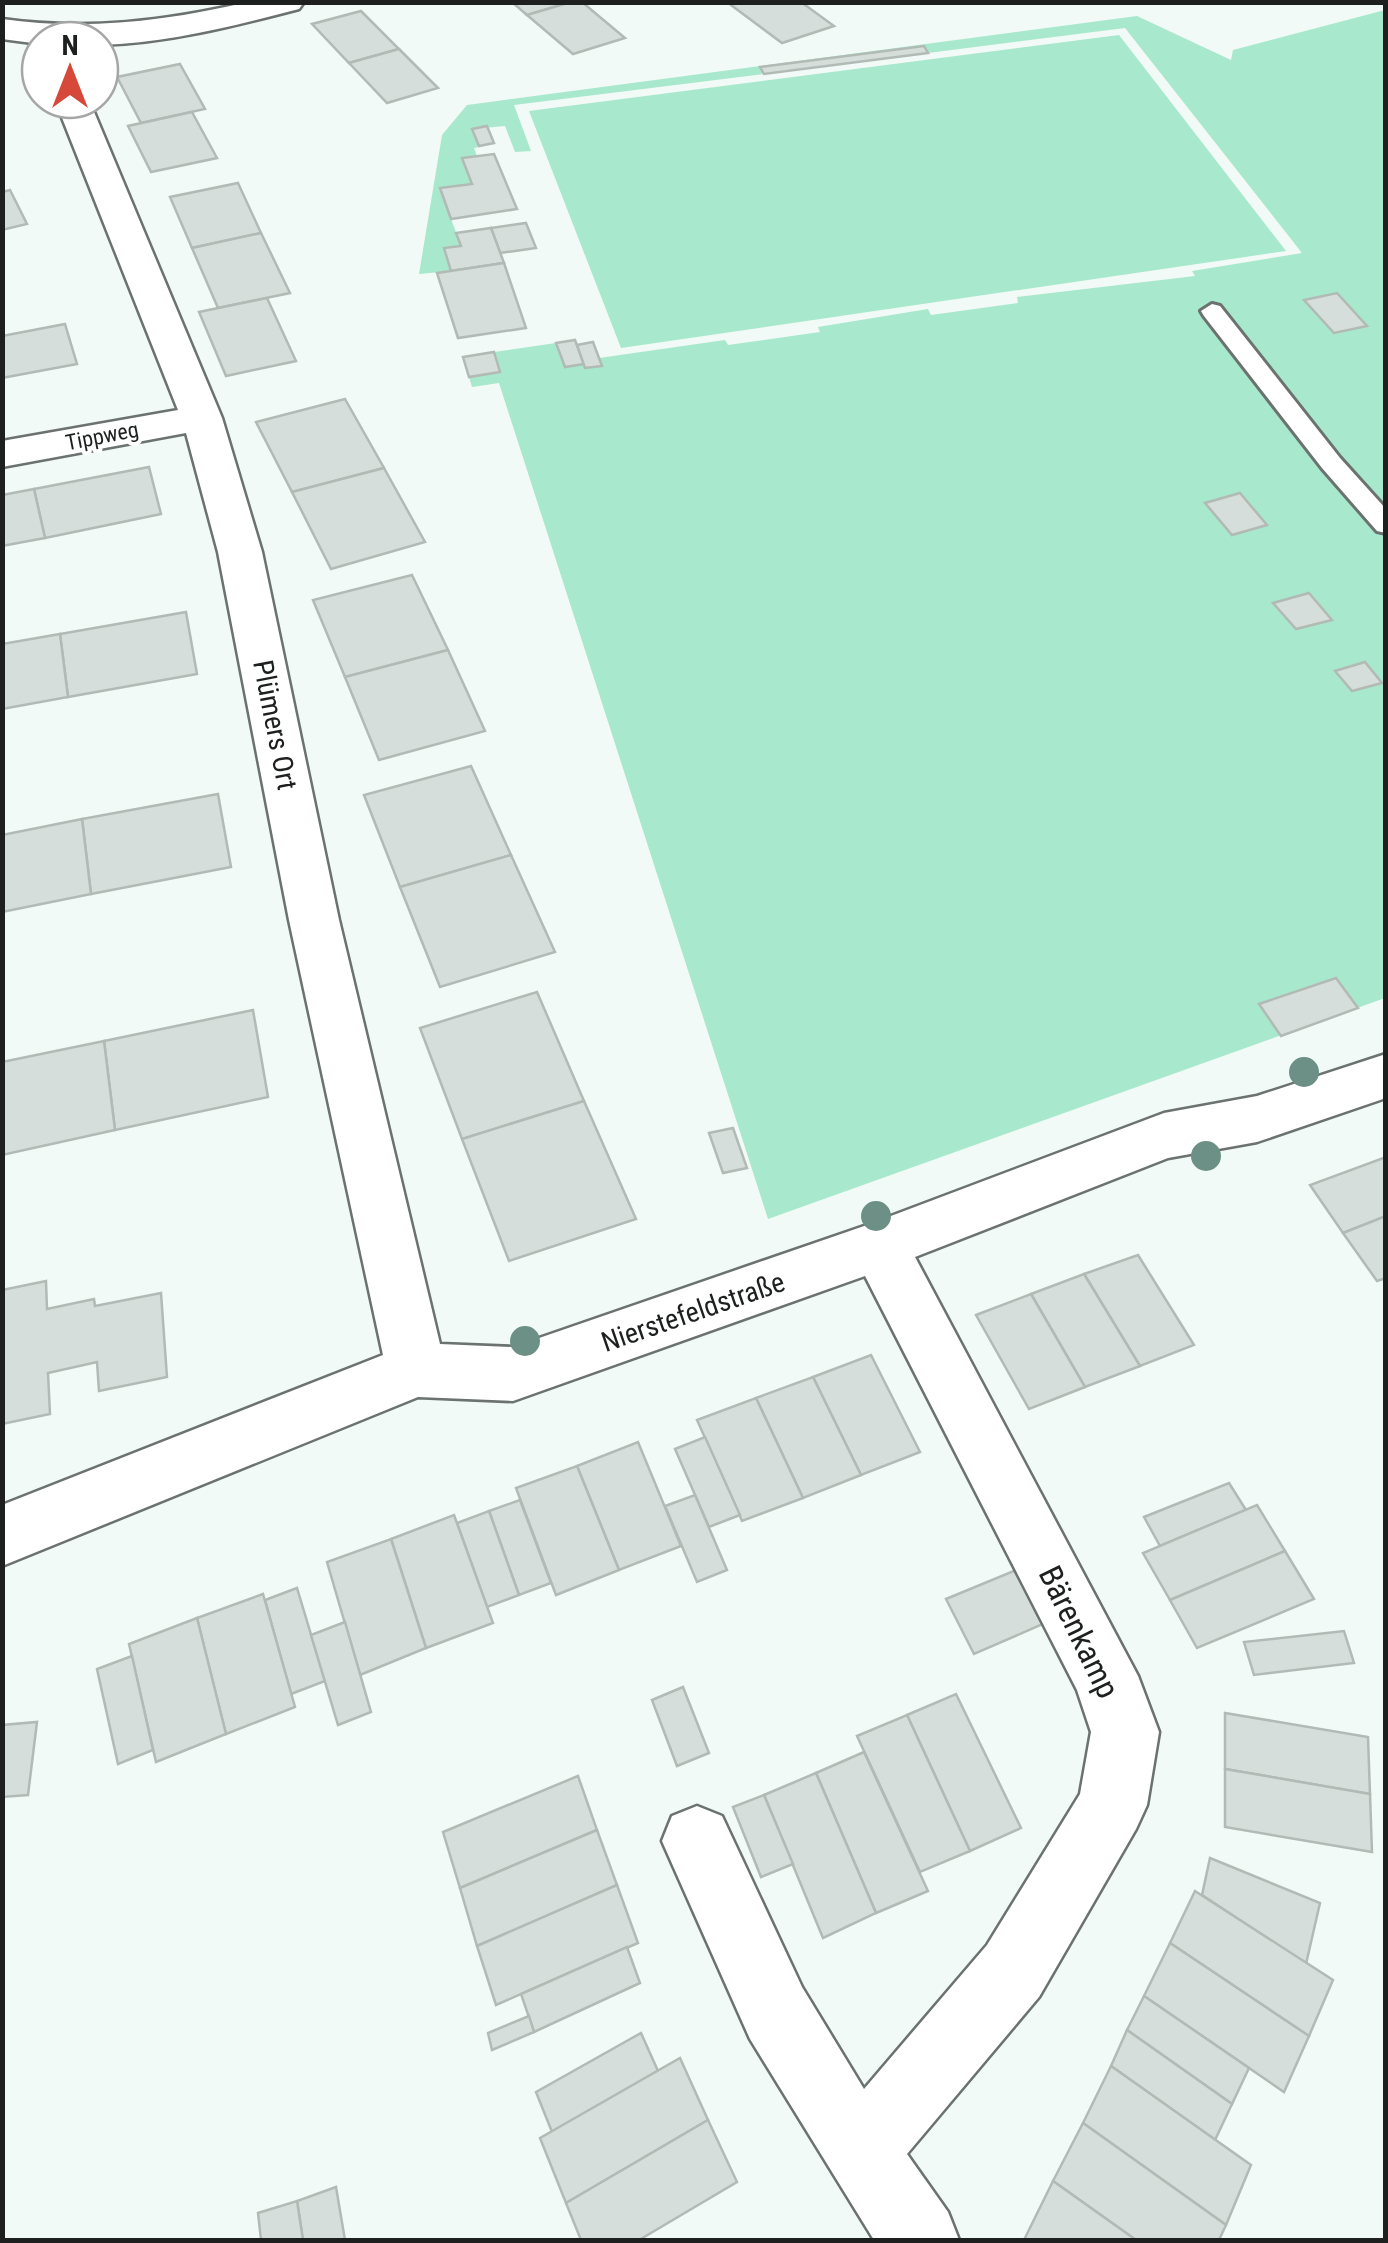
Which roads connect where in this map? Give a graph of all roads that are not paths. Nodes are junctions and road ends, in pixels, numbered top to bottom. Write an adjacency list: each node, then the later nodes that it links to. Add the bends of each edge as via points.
1 (288, 2): 2 (street)
2 (120, 32)
3 (80, 120): 5 (street, Plümers Ort)
4 (1212, 311): 7 (lane)
5 (202, 418): 6 (street, Tippweg); 10 (street, Plümers Ort, via 240,552 314,920)
6 (2, 454)
7 (1386, 524)
8 (1386, 1076): 9 (street, Nierstefeldstraße, via 1257,1119 1164,1136)
9 (879, 1246): 10 (street, Nierstefeldstraße, via 513,1374); 13 (street, Bärenkamp, via 1105,1676 1125,1732 1112,1804 1013,1971)
10 (416, 1370): 11 (street, Nierstefeldstraße)
11 (2, 1536)
12 (697, 1841): 13 (street, via 776,2013)
13 (860, 2152): 14 (street)
14 (920, 2240)

